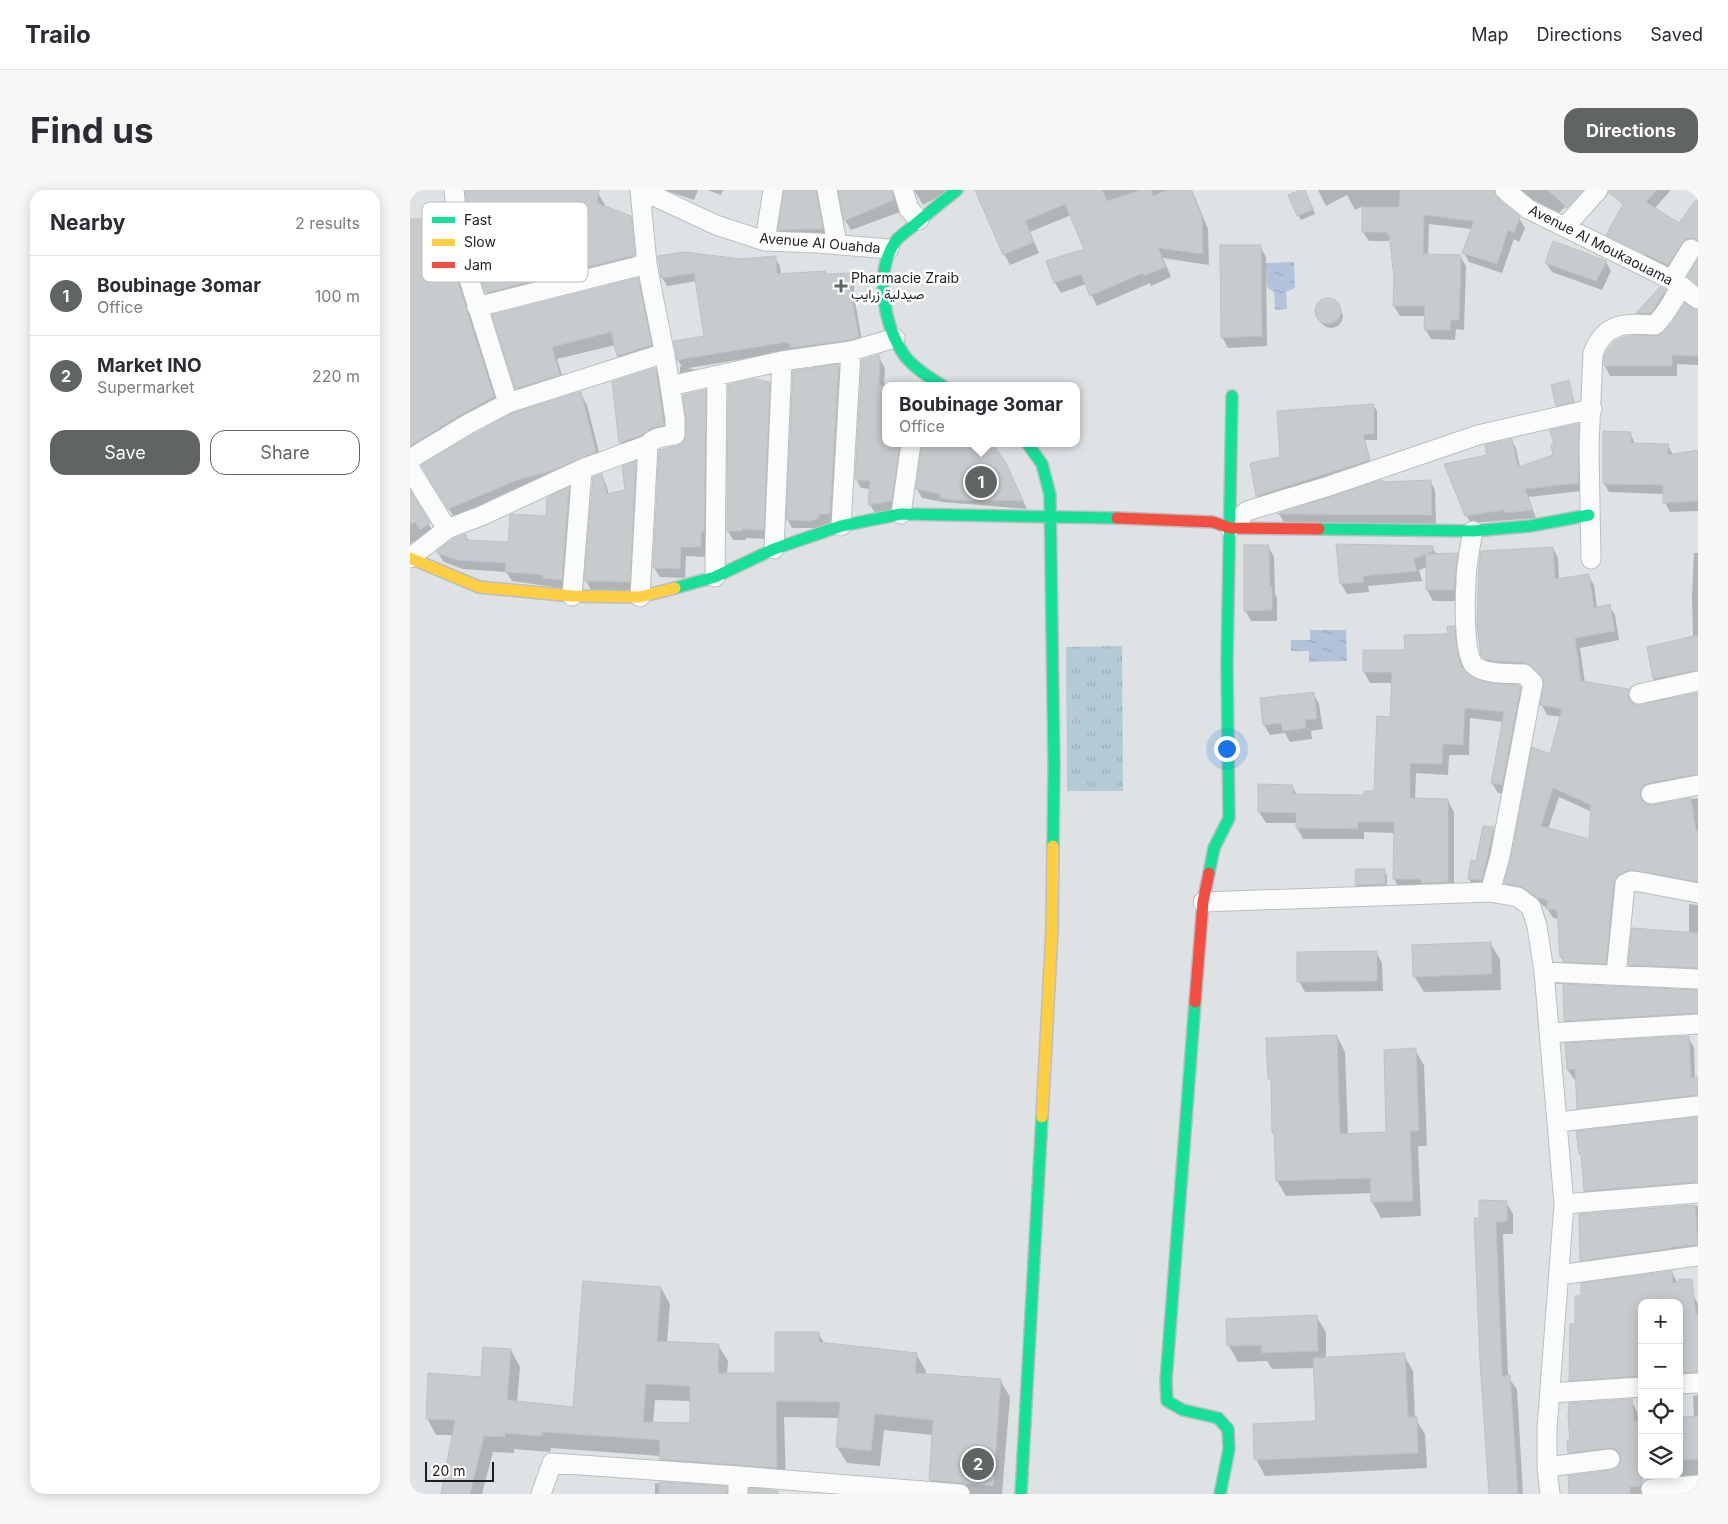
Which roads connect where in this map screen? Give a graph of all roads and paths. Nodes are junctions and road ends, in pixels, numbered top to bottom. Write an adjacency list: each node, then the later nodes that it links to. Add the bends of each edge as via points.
1 (640, 190): 10 (street, Avenue Al Ouahda, via 716,225); 14 (street)
2 (773, 190): 10 (street)
3 (827, 190): 11 (street)
4 (903, 190): 8 (street, via 909,209)
5 (957, 190): 8 (street)
6 (1504, 190): 9 (street, Avenue Al Moukaouama, via 1528,209)
7 (1598, 190): 9 (street)
8 (919, 220): 12 (street)
9 (1565, 227): 18 (street, Avenue Al Moukaouama)
10 (765, 241): 11 (street, Avenue Al Ouahda)
11 (837, 244): 12 (street, Avenue Al Ouahda)
12 (889, 249): 21 (street, via 884,291)
13 (1691, 249): 18 (street)
14 (647, 264): 15 (street); 23 (street)
15 (588, 279)
16 (470, 282): 20 (street)
17 (576, 282): 20 (street)
18 (1677, 283): 19 (street, Avenue Al Moukaouama); 30 (street, via 1672,300 1655,325 1617,325 1597,342 1593,353)
19 (1698, 299)
20 (477, 307): 29 (street)
21 (895, 338): 22 (street); 26 (street)
22 (852, 351): 24 (street); 40 (street)
23 (665, 353): 27 (street); 29 (street)
24 (782, 361): 25 (street); 44 (street)
25 (717, 375): 27 (street); 47 (street)
26 (921, 379)
27 (670, 386): 31 (street, via 675,435 660,437)
28 (1232, 396): 41 (street)
29 (508, 403): 34 (street)
30 (1592, 409): 38 (street); 41 (street, via 1478,435 1247,510)
31 (648, 445): 36 (street); 49 (street)
32 (910, 447): 37 (street)
33 (1029, 447): 39 (street, via 1042,464 1050,495)
34 (410, 459)
35 (410, 468): 42 (street)
36 (582, 469): 42 (street); 48 (street)
37 (901, 514): 39 (street); 40 (street)
38 (1589, 515): 43 (street, via 1530,526); 46 (street)
39 (1051, 516): 41 (street, via 1214,522); 79 (street, via 1052,930)
40 (841, 526): 44 (street)
41 (1230, 528): 43 (street); 56 (street, via 1230,818 1214,848)
42 (448, 529): 45 (street)
43 (1473, 531): 54 (street, via 1466,580 1466,640 1472,663 1488,670 1524,674 1533,683 1500,856)
44 (774, 549): 47 (street)
45 (410, 558): 48 (street, via 479,587)
46 (1591, 559)
47 (715, 577): 49 (street)
48 (572, 596): 49 (street)
49 (640, 597)
50 (1698, 681): 51 (street)
51 (1639, 694)
52 (1698, 785): 53 (street)
53 (1651, 794)
54 (1490, 892): 56 (street); 57 (street, via 1518,897 1531,907)
55 (1698, 893): 58 (street, via 1640,882 1625,884)
56 (1203, 902): 80 (street, via 1166,1381 1167,1401 1183,1410 1218,1418 1228,1430 1229,1449)
57 (1544, 972): 58 (street); 61 (street)
58 (1616, 975): 59 (street)
59 (1698, 979)
60 (1698, 1024): 61 (street)
61 (1550, 1033): 63 (street)
62 (1698, 1106): 63 (street)
63 (1558, 1122): 65 (street)
64 (1698, 1192): 65 (street)
65 (1564, 1204): 67 (street)
66 (1698, 1256): 67 (street)
67 (1558, 1275): 71 (street)
68 (1698, 1383): 69 (street)
69 (1683, 1384)
70 (1638, 1387): 71 (street)
71 (1550, 1393): 73 (street)
72 (1610, 1460): 73 (street)
73 (1546, 1467): 81 (street)
74 (738, 1485): 77 (street, via 552,1463); 78 (street)
75 (1698, 1485): 76 (street)
76 (1651, 1489)
77 (541, 1494)
78 (960, 1494)
79 (1021, 1494)
80 (1220, 1494)
81 (1550, 1494)

